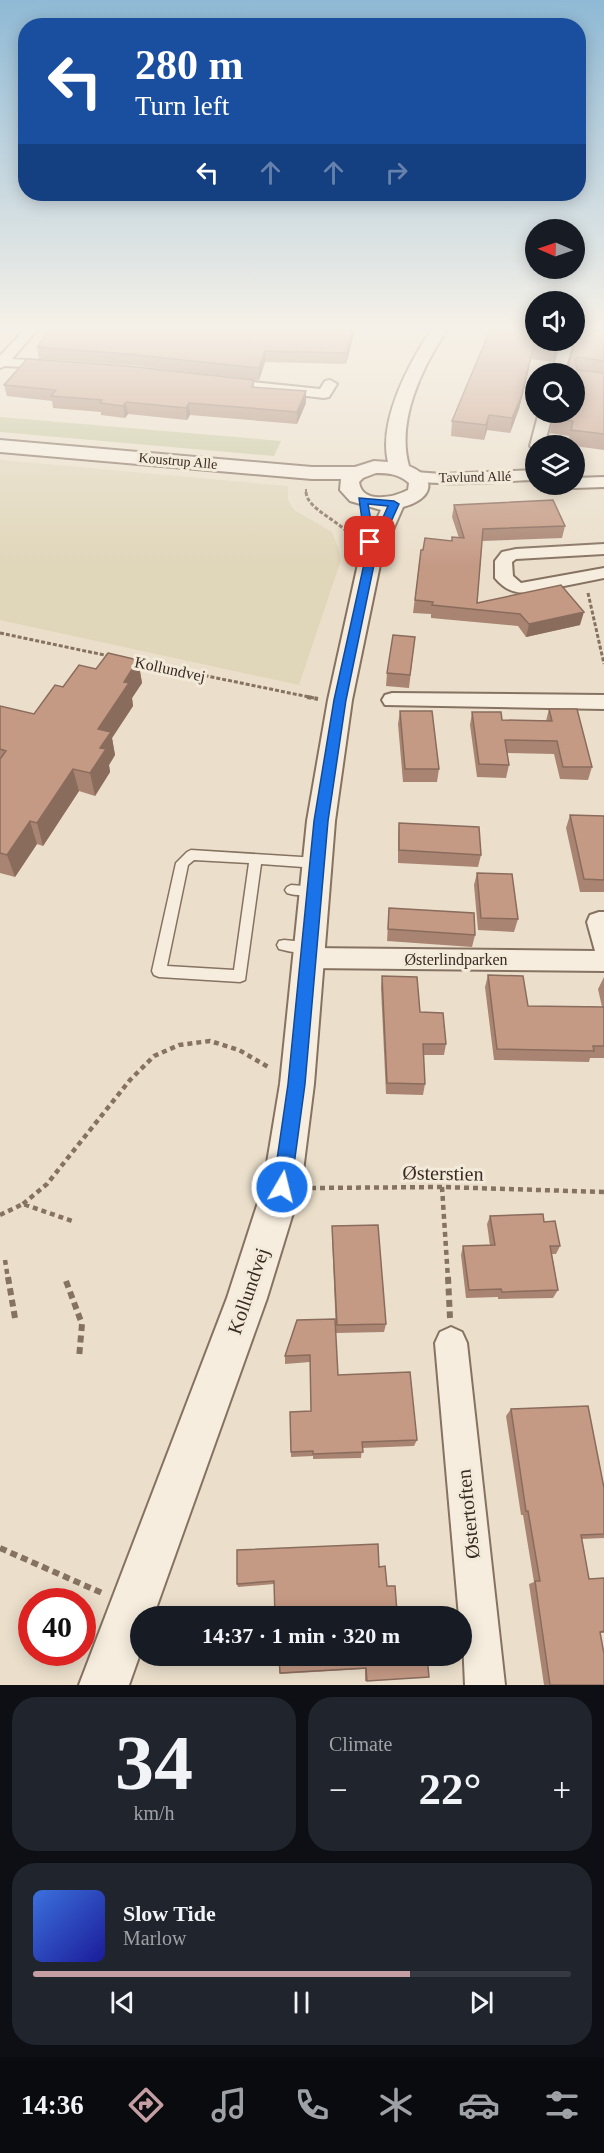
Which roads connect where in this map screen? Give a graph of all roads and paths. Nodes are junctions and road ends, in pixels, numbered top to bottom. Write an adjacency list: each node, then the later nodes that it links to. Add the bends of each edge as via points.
1 (404, 409): 2 (street)
2 (395, 444): 5 (street); 9 (street, via 396,461)
3 (0, 446): 12 (street, Koustrup Alle, via 312,473)
4 (0, 455): 12 (street, Koustrup Alle)
5 (374, 468): 9 (street); 12 (street)
6 (585, 474): 7 (street)
7 (604, 474)
8 (525, 475): 9 (street, Tavlund Allé)
9 (411, 480): 13 (street, Tavlund Allé, via 445,489); 14 (street, via 409,500)
10 (604, 482): 11 (street)
11 (585, 485)
12 (356, 488): 14 (street); 16 (street, Kollundvej)
13 (525, 488)
14 (394, 504): 16 (street, Kollundvej)
15 (604, 549): 18 (street, via 516,554 503,561 504,578 517,588)
16 (371, 555): 23 (street, Kollundvej)
17 (604, 573): 18 (street)
18 (584, 577): 22 (path)
19 (0, 633): 20 (path, Kollundvej)
20 (114, 657)
21 (126, 659): 23 (path, Kollundvej, via 309,698)
22 (604, 664)
23 (340, 700): 27 (street, Kollundvej)
24 (392, 700): 25 (street)
25 (604, 702)
26 (256, 859): 26 (lane, via 191,855 182,863 159,971 240,976); 27 (lane)
27 (317, 862): 30 (street, Kollundvej, via 303,890)
28 (604, 922): 29 (street, via 599,922)
29 (604, 945)
30 (300, 950): 31 (street, Østerlindparken); 33 (street, Kollundvej, via 297,1084)
31 (604, 961)
32 (270, 1068): 36 (path, via 239,1050 210,1041 178,1045 154,1056 130,1080 48,1184)
33 (282, 1187): 34 (path, Østerstien); 46 (street, Kollundvej, via 247,1298)
34 (442, 1187): 35 (path, Østerstien); 42 (path)
35 (604, 1192)
36 (23, 1204): 37 (path); 38 (path)
37 (0, 1215)
38 (75, 1222)
39 (5, 1260): 41 (path)
40 (66, 1281): 43 (path, via 82,1324)
41 (15, 1318)
42 (451, 1344): 49 (street, Østertoften)
43 (79, 1358)
44 (0, 1548): 45 (path)
45 (131, 1606)
46 (133, 1606)
47 (130, 1615): 48 (street, Kollundvej)
48 (104, 1685)
49 (485, 1685)

